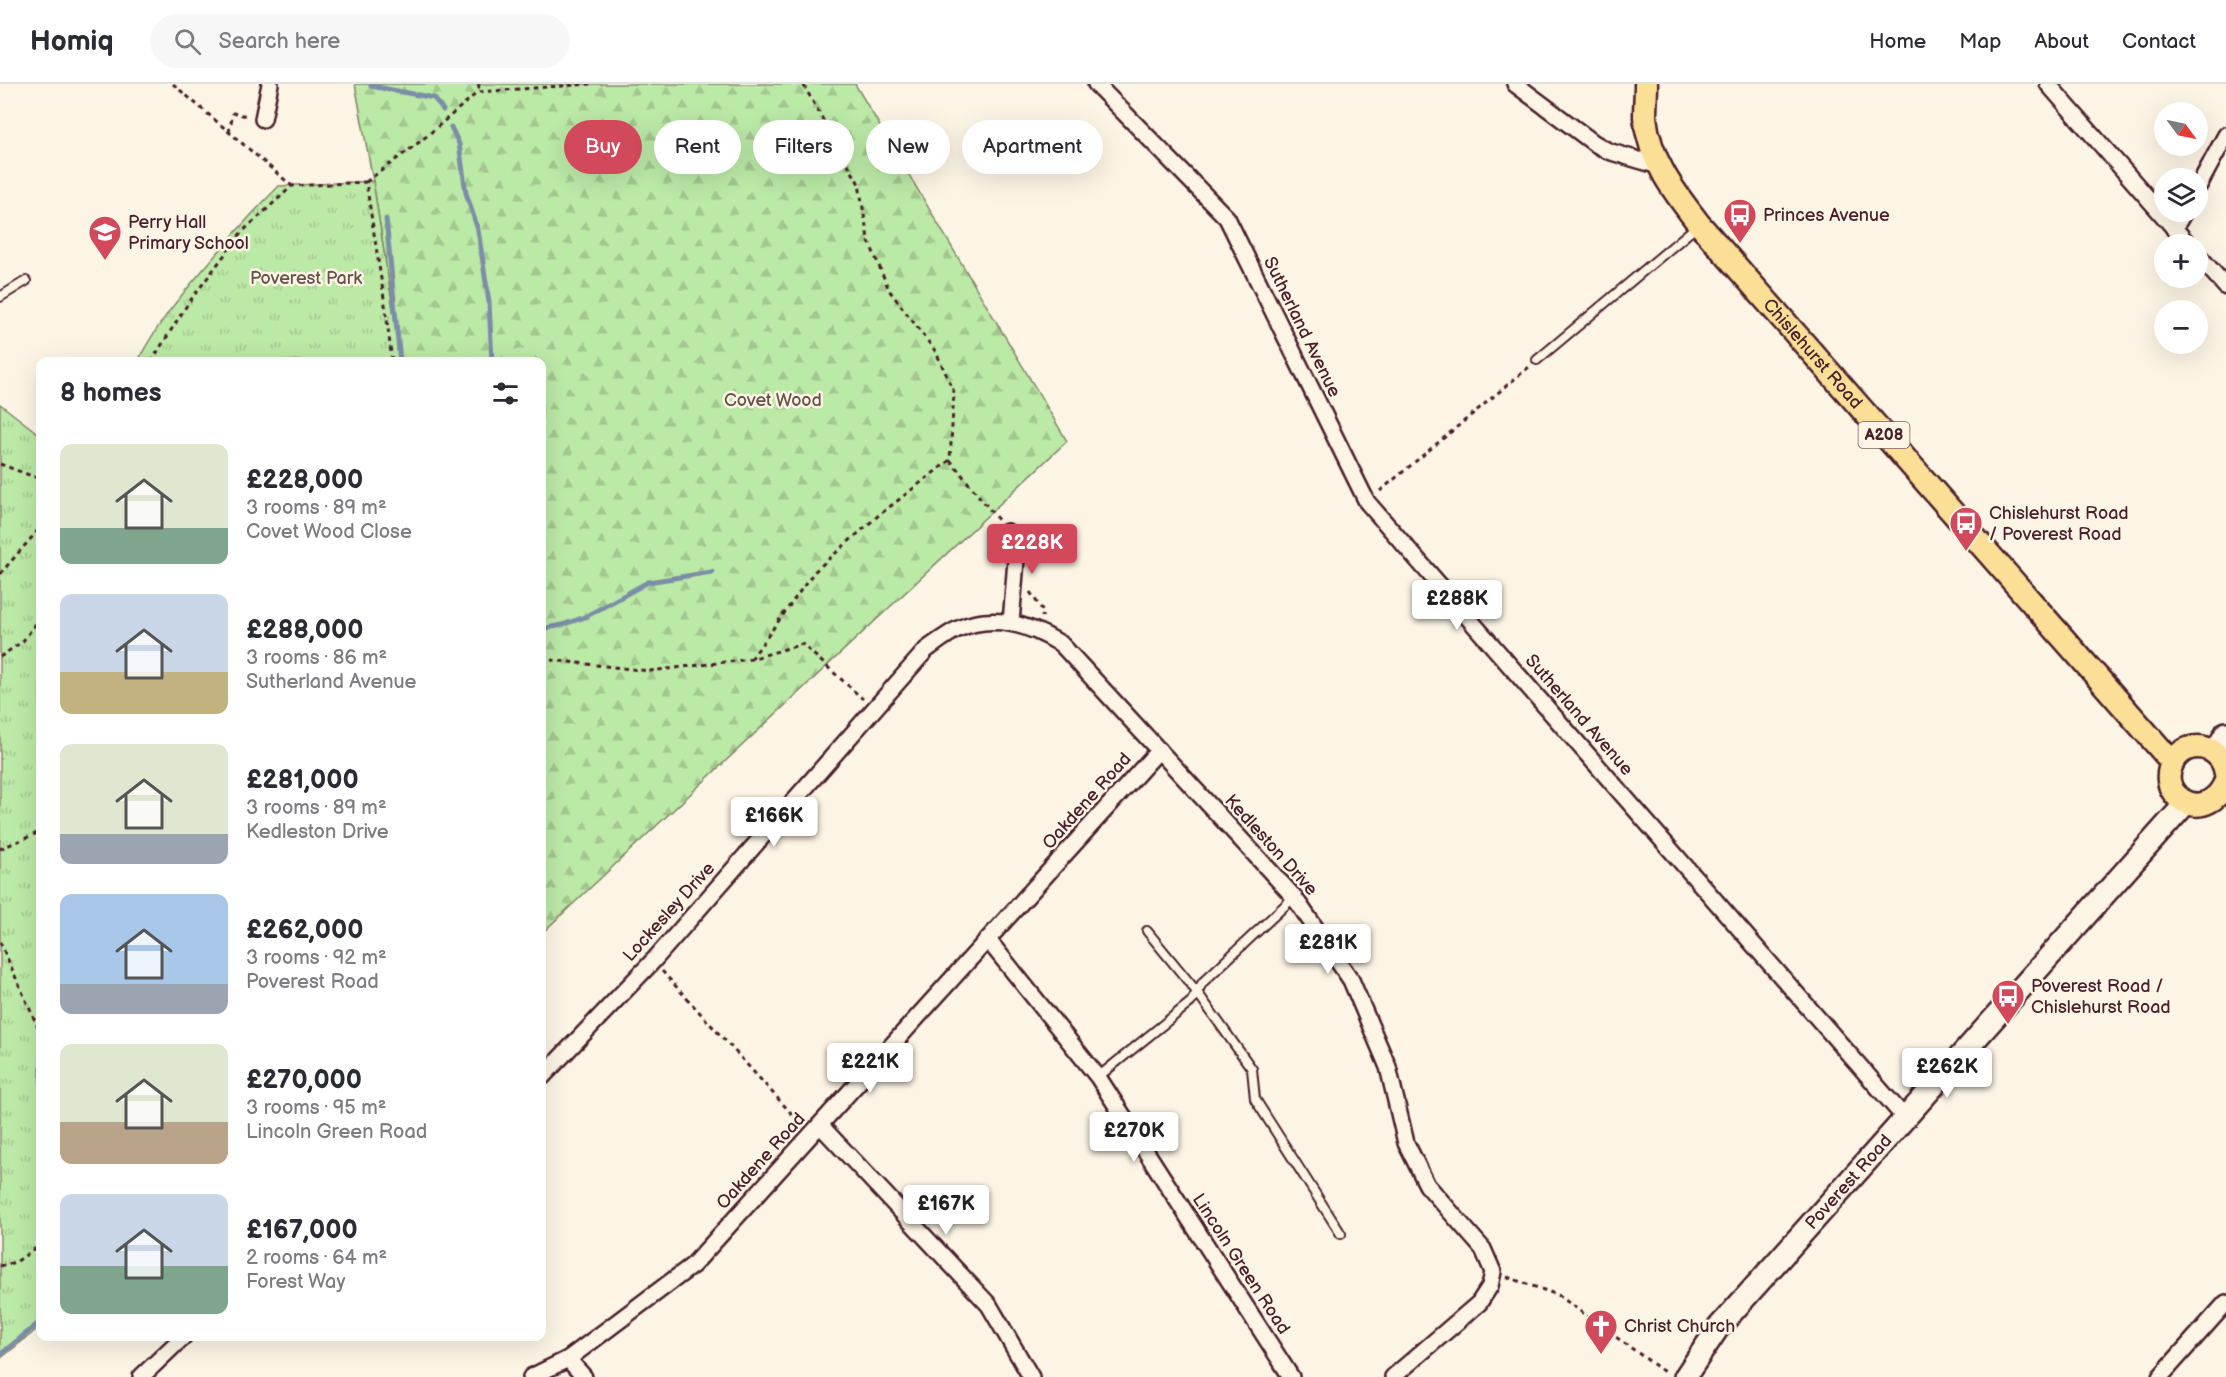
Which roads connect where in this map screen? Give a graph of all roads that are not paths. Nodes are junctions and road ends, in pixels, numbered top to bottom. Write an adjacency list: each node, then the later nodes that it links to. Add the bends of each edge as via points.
1 (270, 84): 6 (street)
2 (1515, 84): 8 (street, via 1608,151)
3 (1647, 84): 8 (main road, Chislehurst Road / A208, via 1645,117)
4 (2048, 84): 12 (street)
5 (1102, 86): 33 (street, Sutherland Avenue, via 1227,218 1367,502)
6 (263, 119)
7 (2226, 135): 9 (street)
8 (1659, 166): 11 (main road, Chislehurst Road / A208)
9 (2208, 168)
10 (2178, 222): 12 (street)
11 (1699, 224): 18 (lane); 24 (main road, Chislehurst Road / A208)
12 (2174, 229): 13 (street)
13 (2179, 234)
14 (2208, 266): 16 (street)
15 (26, 281): 17 (lane)
16 (2226, 287)
17 (0, 297)
18 (1537, 360)
19 (1007, 532): 20 (street, via 1016,560)
20 (1011, 622): 22 (street, Kedleston Drive, via 1039,631 1061,644); 31 (street, Lockesley Drive, via 986,622 958,629 926,650 653,961)
21 (2226, 733): 23 (street)
22 (1159, 750): 27 (street, Kedleston Drive); 29 (street, Oakdene Road)
23 (2215, 753): 24 (main road, via 2207,748 2187,748); 25 (main road, via 2222,760)
24 (2172, 762): 26 (main road, via 2172,789)
25 (2225, 783): 26 (main road, via 2217,797 2208,802)
26 (2186, 803): 33 (street, Poverest Road)
27 (1294, 897): 30 (lane); 44 (street, Kedleston Drive, via 1351,980 1388,1068 1406,1143 1427,1185 1483,1249 1493,1272 1490,1286 1479,1303)
28 (1147, 931): 30 (lane)
29 (988, 940): 32 (street, Lincoln Green Road); 34 (street, Oakdene Road)
30 (1197, 992): 32 (lane, via 1191,1002); 35 (lane, via 1251,1069 1255,1099)
31 (546, 1073)
32 (1098, 1077): 43 (street, Lincoln Green Road)
33 (1904, 1117): 45 (street, Poverest Road, via 1718,1328)
34 (816, 1130): 38 (street, Oakdene Road, via 693,1265); 42 (street, via 989,1305)
35 (1341, 1234)
36 (2226, 1303): 46 (street)
37 (179, 1341): 39 (street)
38 (568, 1359): 40 (street, Oakdene Road); 41 (street)
39 (141, 1377)
40 (531, 1377)
41 (584, 1377)
42 (1031, 1377)
43 (1291, 1377)
44 (1393, 1377)
45 (1684, 1377)
46 (2160, 1377)

